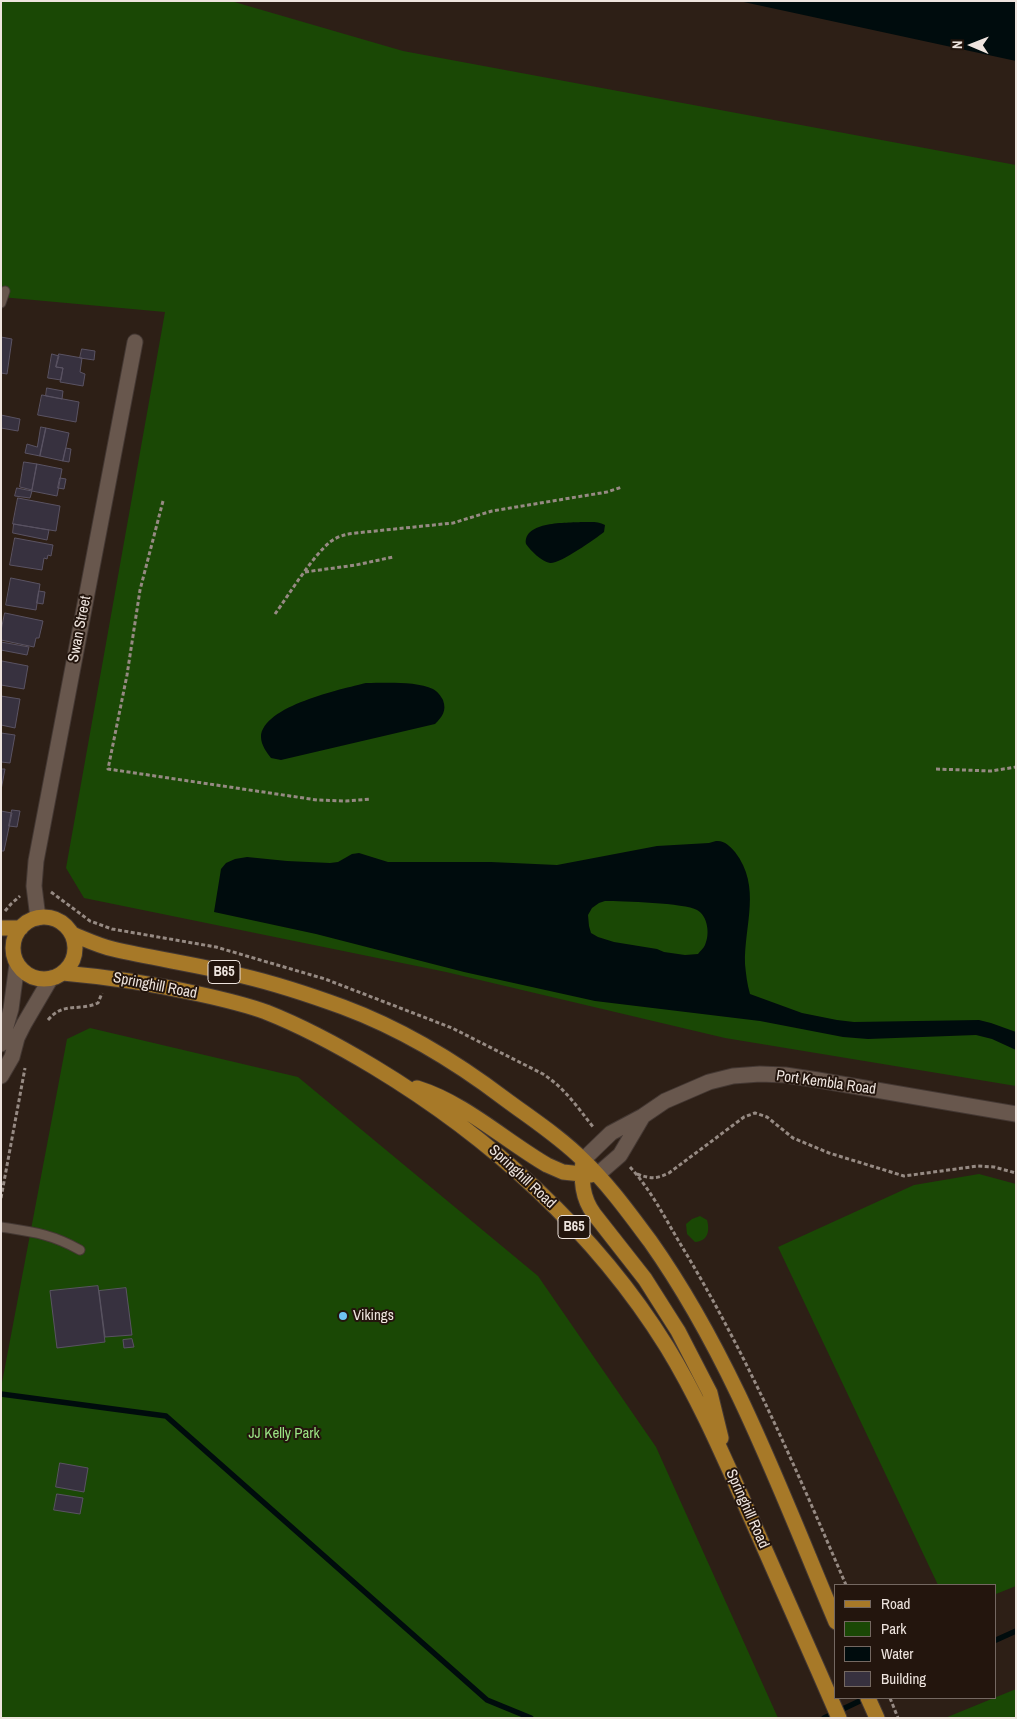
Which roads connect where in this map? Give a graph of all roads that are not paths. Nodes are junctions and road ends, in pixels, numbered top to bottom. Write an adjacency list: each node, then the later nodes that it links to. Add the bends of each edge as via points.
1 (5, 291): 2 (lane)
2 (1, 303)
3 (135, 342): 4 (street, Swan Street, via 36,861 34,886)
4 (38, 918): 6 (main road); 7 (main road, B65, via 54,919)
5 (1, 928): 6 (main road)
6 (21, 928): 8 (main road, via 16,935)
7 (72, 934): 9 (main road, via 74,955 70,965); 15 (main road, Springhill Road / B65, via 110,948 301,992 374,1019 453,1062 557,1137)
8 (11, 960): 9 (main road, B65, via 32,977 41,979); 10 (street, via 10,1009)
9 (57, 975): 11 (street, via 24,1024); 12 (main road, Springhill Road / B65, via 110,977 235,1002 306,1028)
10 (1, 1044)
11 (1, 1076)
12 (400, 1083): 15 (main road, via 435,1094 547,1165 564,1172); 19 (main road, Springhill Road / B65, via 483,1142 559,1212 598,1254 666,1346)
13 (1016, 1114): 14 (street, Port Kembla Road, via 786,1075 760,1074 709,1082 665,1101)
14 (643, 1116): 15 (street, Port Kembla Road, via 611,1132); 16 (street, Port Kembla Road, via 620,1155)
15 (582, 1167): 16 (main road); 19 (main road, via 582,1188 590,1209 653,1291 705,1381 714,1407)
16 (597, 1175): 20 (main road, via 626,1208 672,1273 716,1350 760,1442)
17 (1, 1227): 18 (lane, via 61,1239)
18 (80, 1250)
19 (724, 1459): 22 (main road, Springhill Road / B65)
20 (834, 1617)
21 (868, 1699): 23 (main road)
22 (840, 1718)
23 (877, 1718)

